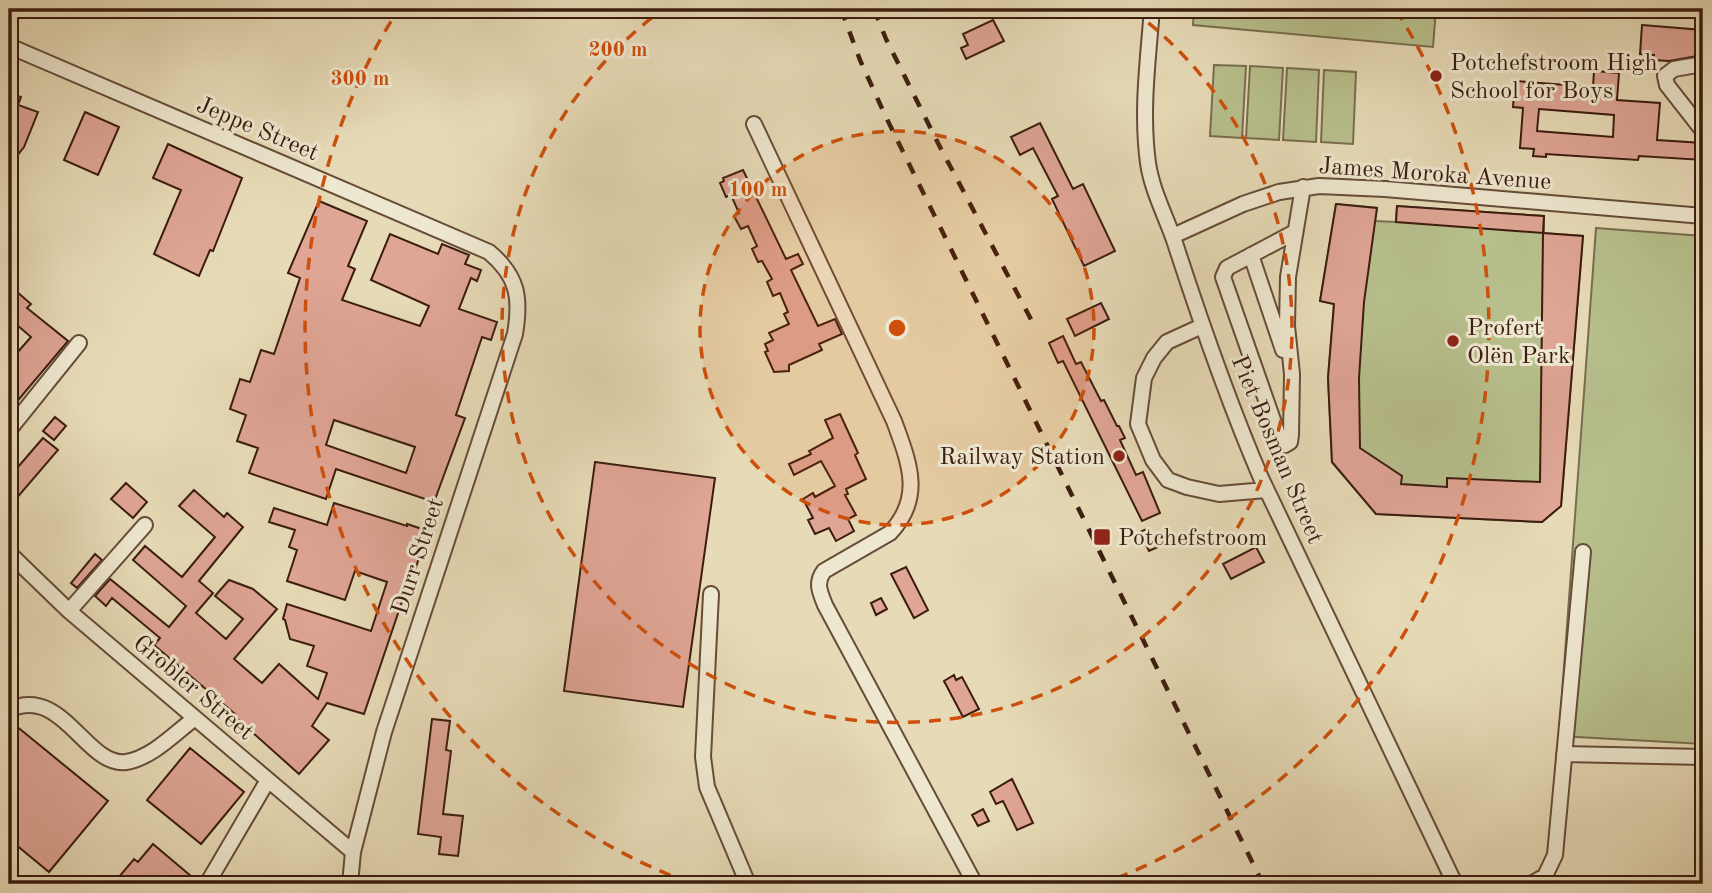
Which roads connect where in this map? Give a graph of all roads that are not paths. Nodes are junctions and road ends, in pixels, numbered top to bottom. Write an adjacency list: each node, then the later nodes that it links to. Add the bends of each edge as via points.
1 (1152, 9): 9 (street, Piet Bosman Street, via 1145,134 1151,178)
2 (9, 46): 10 (street, Jeppe Street)
3 (1703, 64): 5 (street, via 1674,69 1665,76)
4 (754, 124): 31 (street, via 894,421 911,476 906,512 898,525 824,571 818,579 819,589)
5 (1703, 131)
6 (1303, 187): 7 (street, James Moroka Avenue, via 1385,189); 8 (street); 9 (street, James Moroka Avenue, via 1243,204)
7 (1703, 216)
8 (1295, 232): 11 (street); 14 (street, via 1288,276)
9 (1173, 236): 12 (street, Piet Bosman Street)
10 (489, 252): 27 (street, Durr Street, via 511,276 517,293 515,334 384,732)
11 (1251, 255): 14 (street); 14 (street, via 1227,268 1224,284 1285,444 1291,435)
12 (1202, 326): 16 (street, Piet Bosman Street); 16 (street, via 1167,342 1154,358 1144,378 1138,424 1153,460 1168,480 1219,494)
13 (79, 343): 15 (street)
14 (1292, 374)
15 (9, 430)
16 (1266, 490): 32 (street, Piet Bosman Street)
17 (145, 526): 21 (street)
18 (1583, 552): 24 (street)
19 (9, 553): 21 (street, Grobler Street)
20 (711, 594): 30 (street, via 703,757 707,787)
21 (69, 611): 23 (street, Grobler Street)
22 (9, 710): 23 (street, via 39,706 63,719 104,756 125,762 145,756)
23 (195, 718): 26 (street, Grobler Street)
24 (1564, 754): 25 (street); 34 (street, via 1555,855 1545,876)
25 (1703, 757)
26 (268, 780): 27 (street, Grobler Street); 28 (street)
27 (353, 852): 29 (street, Durr Street)
28 (207, 884)
29 (350, 884)
30 (748, 884)
31 (975, 884)
32 (1455, 884): 33 (street)
33 (1460, 884)
34 (1531, 884)

